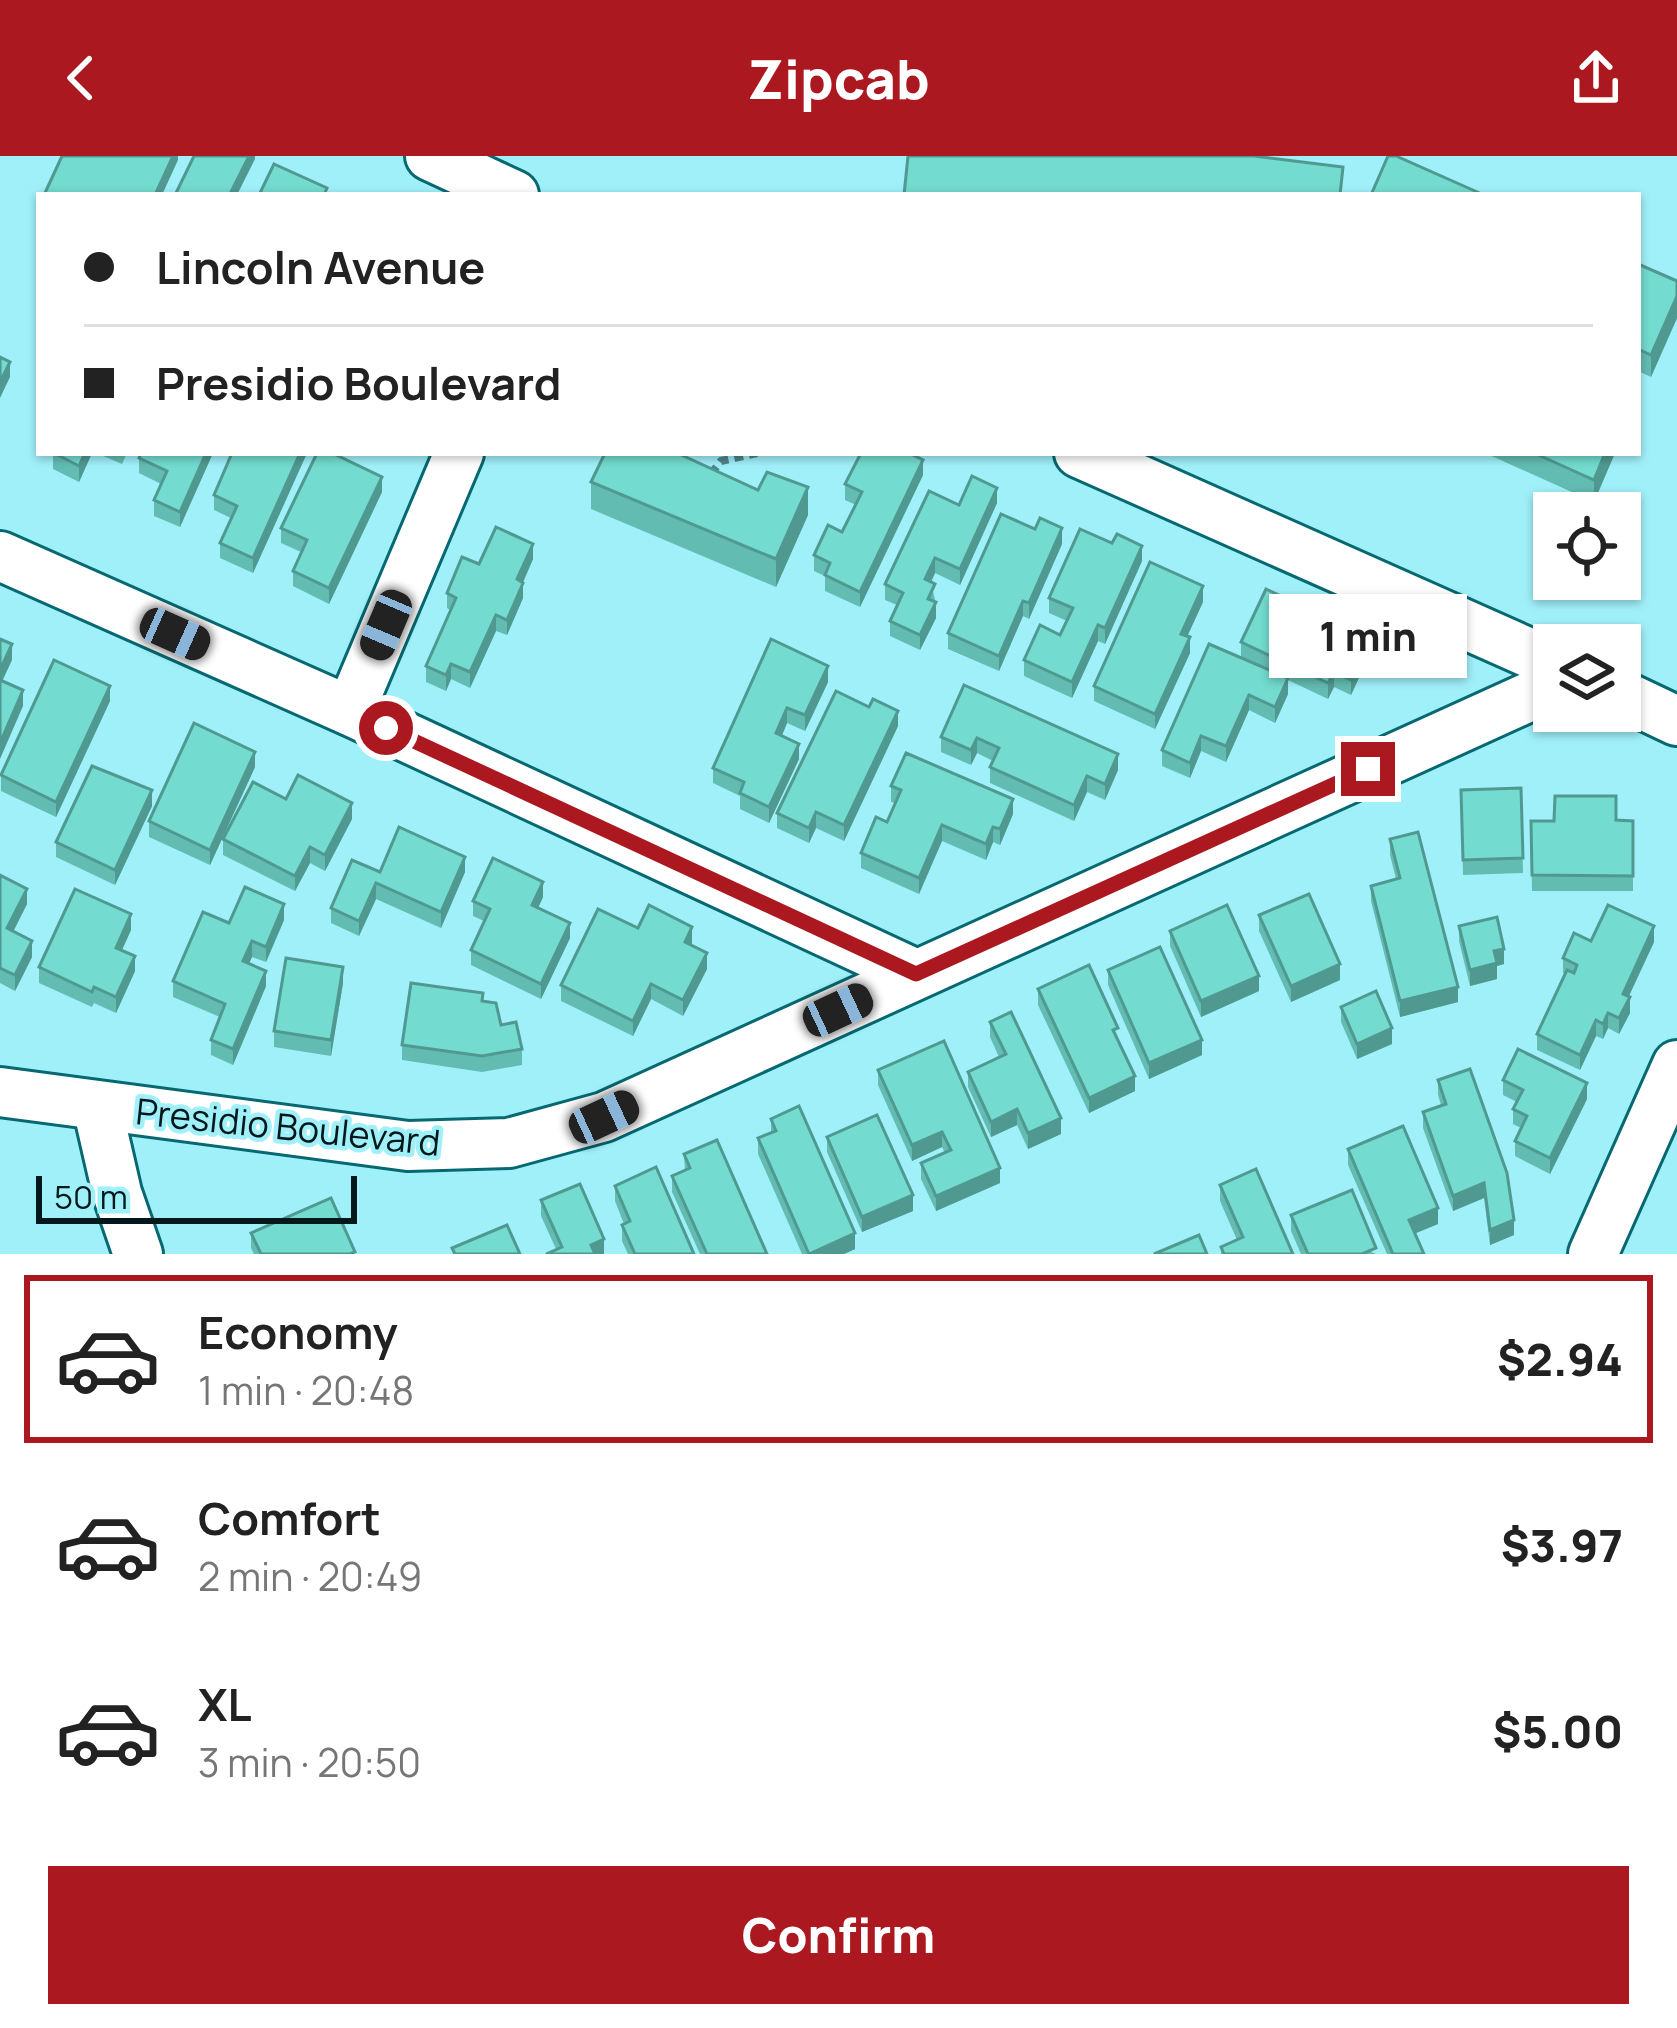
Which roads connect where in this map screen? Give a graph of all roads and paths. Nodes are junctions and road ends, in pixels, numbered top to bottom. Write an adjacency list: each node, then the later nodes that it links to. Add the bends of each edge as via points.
1 (430, 156): 2 (street)
2 (508, 192)
3 (458, 456): 11 (street)
4 (744, 456): 6 (path, via 721,461)
5 (1086, 456): 8 (street)
6 (704, 492)
7 (0, 556): 11 (street)
8 (1533, 655)
9 (1533, 694): 13 (street, Presidio Boulevard)
10 (1641, 704): 12 (street)
11 (350, 711): 13 (street)
12 (1677, 721)
13 (916, 974): 16 (street, Presidio Boulevard, via 604,1117 509,1143 408,1146)
14 (1677, 1065): 18 (street)
15 (0, 1092): 16 (street, Presidio Boulevard)
16 (97, 1106): 17 (street)
17 (138, 1254)
18 (1593, 1254)

